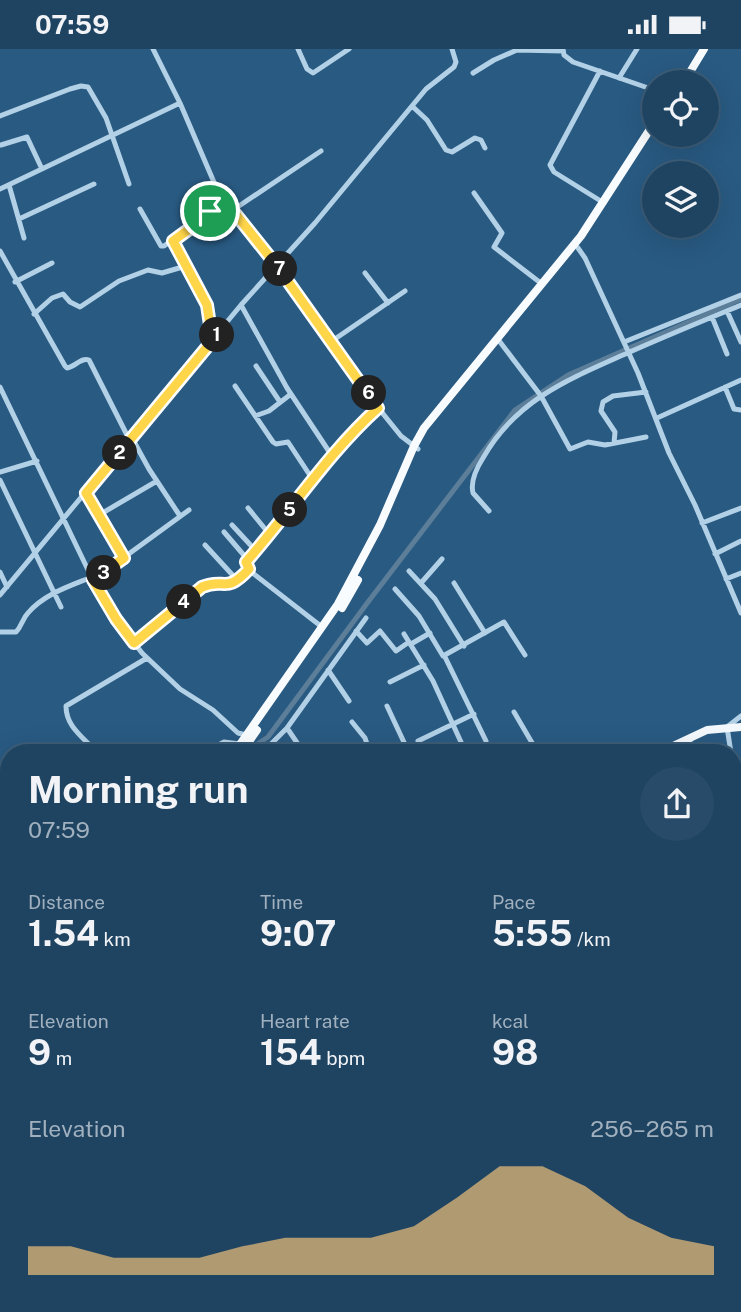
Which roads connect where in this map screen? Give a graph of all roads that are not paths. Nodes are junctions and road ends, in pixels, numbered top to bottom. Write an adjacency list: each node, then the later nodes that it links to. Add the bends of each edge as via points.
1 (163, 49): 9 (street)
2 (298, 49): 3 (street, via 313,73)
3 (349, 49)
4 (452, 49): 17 (street, via 454,67)
5 (637, 49): 14 (street)
6 (698, 49): 10 (highway)
7 (704, 49): 11 (highway)
8 (563, 50): 12 (street, via 573,62); 13 (street, via 517,50)
9 (154, 51): 16 (street)
10 (685, 70)
11 (691, 70)
12 (600, 71): 14 (street); 32 (street, via 550,165)
13 (473, 73)
14 (619, 78): 15 (street)
15 (642, 86)
16 (180, 103): 19 (street); 31 (street)
17 (412, 106): 23 (street, via 446,150 452,152 475,138); 42 (street)
18 (0, 116): 19 (street, via 84,86 92,90)
19 (113, 136): 25 (street); 27 (street)
20 (642, 142): 32 (highway)
21 (1, 145): 25 (street, via 27,138)
22 (644, 147): 38 (highway)
23 (485, 148)
24 (320, 151): 34 (street)
25 (42, 169): 28 (street)
26 (94, 184): 35 (street)
27 (129, 184)
28 (9, 185): 29 (street); 35 (street)
29 (0, 189)
30 (474, 193): 45 (street, via 502,233 494,247)
31 (226, 202): 34 (street); 37 (street)
32 (604, 203): 45 (highway)
33 (140, 209): 37 (street, via 161,246)
34 (233, 210): 42 (street)
35 (19, 219): 36 (street)
36 (24, 239)
37 (173, 241): 41 (street)
38 (578, 248): 55 (highway); 57 (street)
39 (1, 254): 44 (street)
40 (52, 263): 44 (street)
41 (186, 266): 52 (street, via 162,273 148,270 120,281 80,307 63,294 57,295); 54 (street)
42 (277, 266): 49 (street); 56 (street)
43 (365, 273): 48 (street)
44 (15, 282): 52 (street)
45 (543, 285): 55 (highway)
46 (405, 291): 48 (street)
47 (741, 295): 57 (street)
48 (388, 303): 56 (street)
49 (242, 305): 54 (street); 67 (street)
50 (741, 305): 51 (street)
51 (727, 311): 53 (street); 58 (street)
52 (34, 314): 75 (street, via 67,369 89,360)
53 (712, 317): 59 (street); 60 (street)
54 (217, 335): 75 (street)
55 (498, 340): 68 (street); 77 (highway, via 438,409)
56 (332, 341): 70 (street)
57 (624, 342): 59 (street)
58 (741, 342)
59 (629, 353): 66 (street); 68 (street, via 575,375)
60 (727, 354)
61 (256, 366): 69 (street)
62 (741, 380): 65 (street)
63 (235, 386): 72 (street)
64 (0, 387): 79 (street)
65 (725, 387): 71 (street, via 734,409); 73 (street)
66 (646, 391): 73 (street); 76 (street, via 603,402 601,411 615,432)
67 (291, 394): 69 (street); 78 (street)
68 (541, 396): 76 (street, via 570,449 588,442); 88 (street, via 511,420 477,469 473,493)
69 (281, 402): 72 (street)
70 (378, 408): 77 (street); 78 (street)
71 (741, 410)
72 (255, 416): 82 (street, via 274,444 288,442)
73 (657, 418): 92 (street)
74 (646, 437): 76 (street)
75 (131, 439): 83 (street); 84 (street)
76 (614, 443)
77 (416, 447): 120 (highway, via 354,576); 145 (highway, via 385,526 350,595)
78 (332, 456): 82 (street)
79 (37, 461): 80 (street); 91 (street)
80 (0, 472)
81 (0, 480): 99 (street)
82 (313, 480): 95 (street)
83 (157, 481): 89 (street); 90 (street)
84 (86, 493): 89 (street); 91 (street)
85 (248, 508): 95 (street)
86 (741, 508): 92 (street)
87 (189, 510): 90 (street)
88 (489, 510)
89 (99, 515): 101 (street)
90 (180, 516): 101 (street)
91 (65, 518): 99 (street); 108 (street)
92 (702, 523): 100 (street)
93 (232, 525): 98 (street)
94 (224, 532): 103 (street)
95 (270, 534): 98 (street)
96 (741, 541): 100 (street)
97 (205, 545): 110 (street)
98 (256, 551): 103 (street)
99 (36, 552): 113 (street); 115 (street)
100 (715, 554): 109 (street)
101 (124, 558): 108 (street)
102 (442, 559): 111 (street)
103 (248, 560): 104 (street)
104 (249, 569): 110 (street); 120 (street)
105 (409, 571): 111 (street)
106 (741, 573): 109 (street)
107 (1, 576): 113 (street)
108 (92, 578): 115 (street); 126 (street)
109 (726, 579): 118 (street)
110 (238, 581): 126 (street, via 202,587)
111 (421, 583): 128 (street)
112 (454, 583): 124 (street)
113 (7, 587): 116 (street)
114 (396, 589): 123 (street)
115 (54, 593): 117 (street); 122 (street, via 29,611 20,629)
116 (0, 595)
117 (61, 607)
118 (741, 613)
119 (366, 618): 121 (street)
120 (322, 627): 145 (highway)
121 (356, 631): 127 (street, via 367,643 380,631 396,651); 133 (street)
122 (0, 632)
123 (430, 633): 127 (street); 129 (street)
124 (485, 633): 128 (street); 130 (street, via 506,622)
125 (404, 634): 127 (street)
126 (134, 643): 131 (street)
127 (410, 643): 132 (street)
128 (464, 646): 129 (street)
129 (444, 655): 138 (street)
130 (525, 655)
131 (147, 658): 145 (street, via 180,689 238,733); 149 (street, via 66,706 68,718)
132 (424, 665): 134 (street); 141 (street)
133 (328, 670): 135 (street); 142 (street)
134 (390, 682)
135 (349, 701)
136 (387, 706): 154 (street)
137 (514, 712): 156 (street)
138 (474, 714): 141 (street); 147 (street)
139 (741, 716): 143 (street)
140 (352, 722): 153 (street)
141 (452, 723): 146 (street); 155 (street)
142 (286, 729): 151 (street); 152 (street)
143 (727, 729): 144 (main road); 148 (main road); 157 (main road, via 701,732); 159 (street)
144 (741, 730)
145 (249, 736): 150 (highway)
146 (418, 741)
147 (486, 741)
148 (690, 742): 158 (main road)
149 (87, 744)
150 (244, 744)
151 (271, 744)
152 (297, 744)
153 (367, 744)
154 (405, 744)
155 (462, 744)
156 (533, 744)
157 (676, 744)
158 (686, 744)
159 (730, 744)

